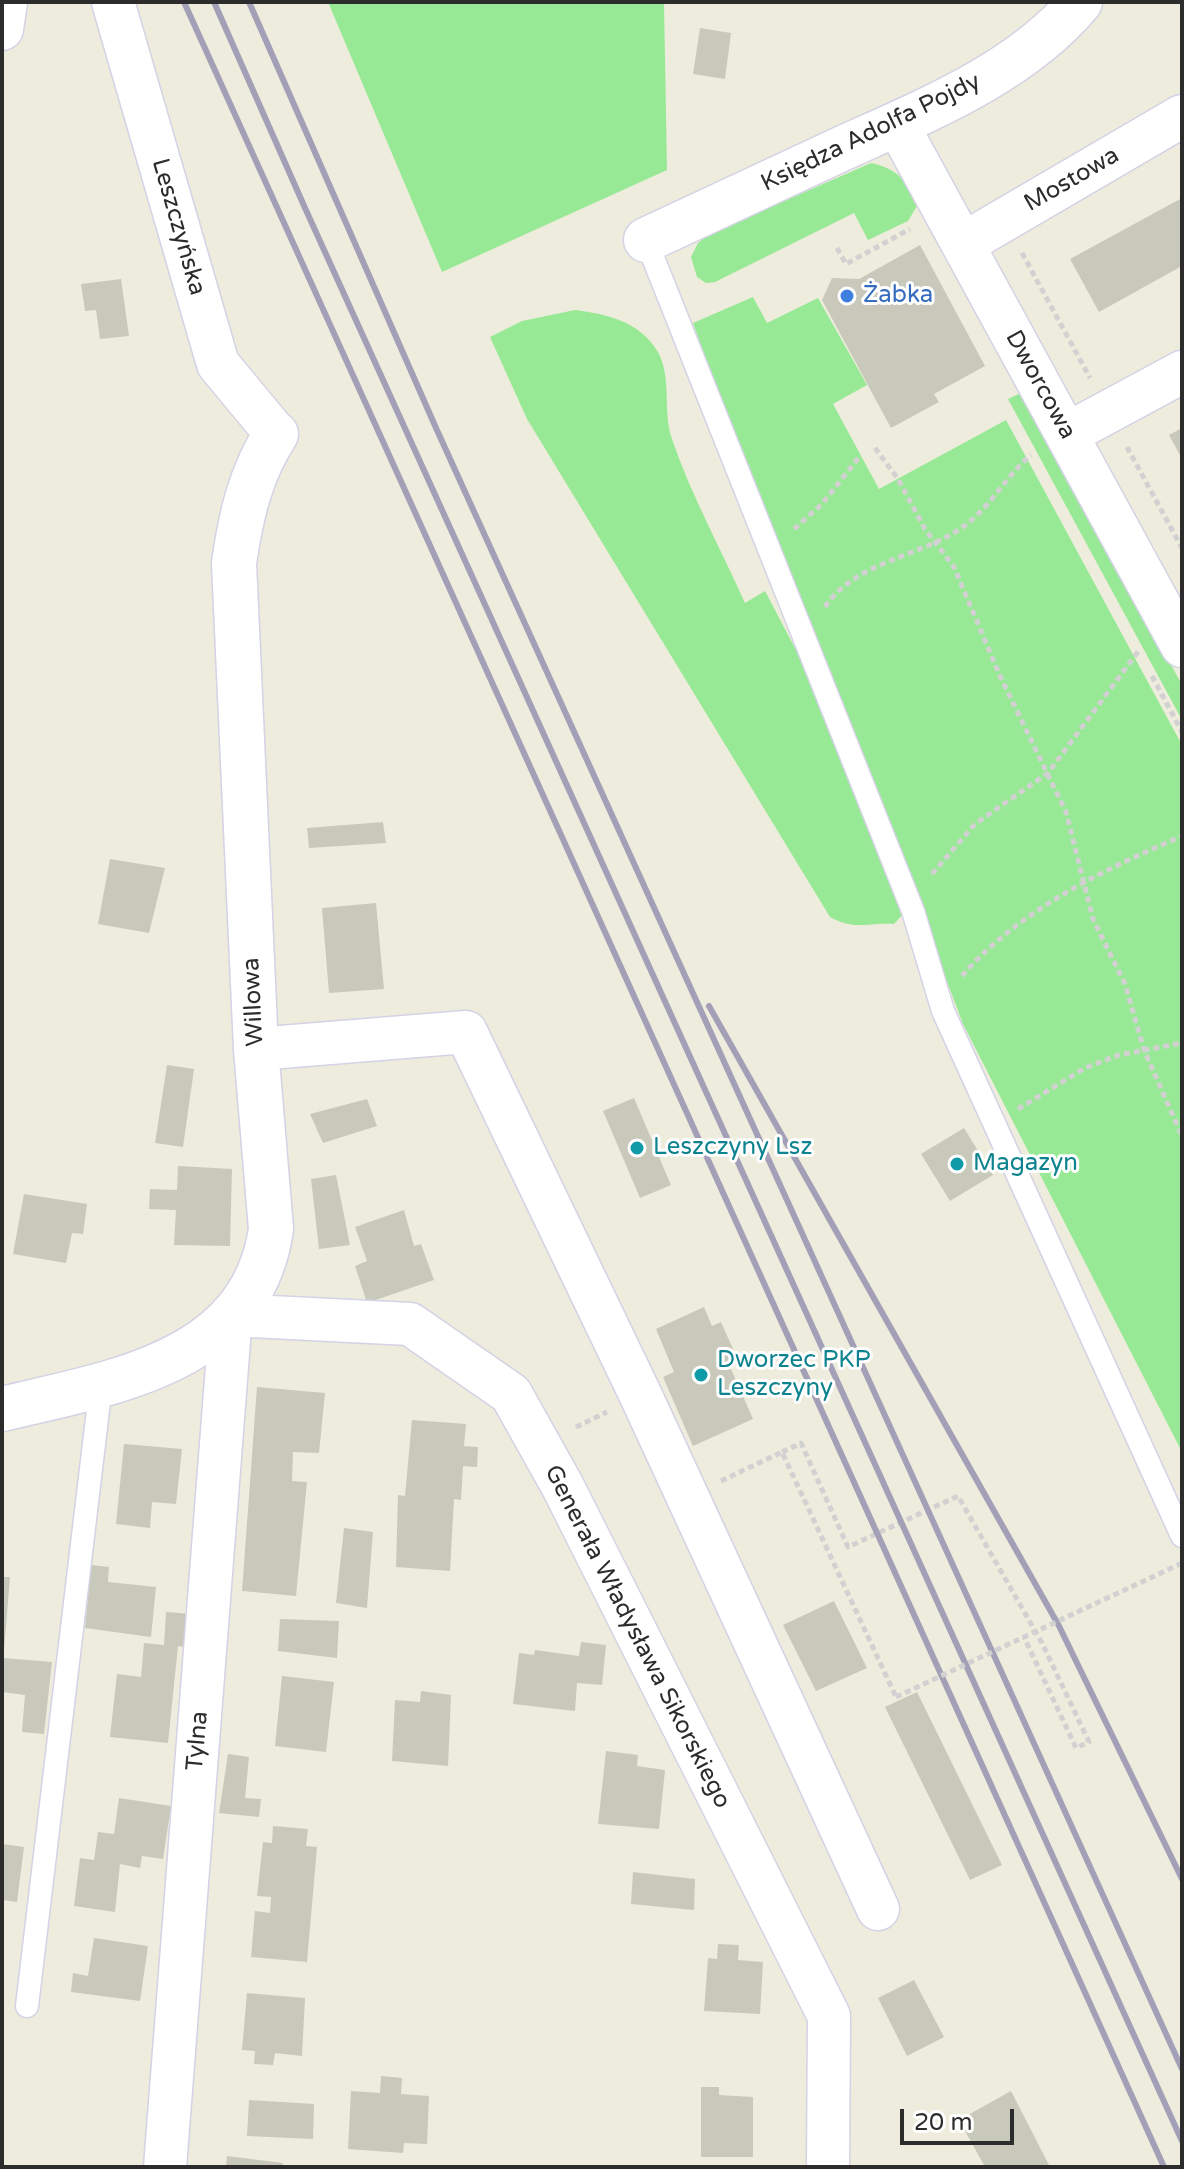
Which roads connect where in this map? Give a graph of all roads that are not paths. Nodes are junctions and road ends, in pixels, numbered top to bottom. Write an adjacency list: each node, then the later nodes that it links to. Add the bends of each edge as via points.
1 (6, 2): 4 (street)
2 (113, 2): 10 (street, Leszczyńska, via 218,364)
3 (1080, 2): 6 (street, Księdza Adolfa Pojdy, via 1037,44)
4 (2, 29)
5 (1182, 116): 8 (street, Mostowa)
6 (897, 124): 7 (street, Księdza Adolfa Pojdy); 8 (street, Dworcowa)
7 (646, 240): 17 (lane, via 913,911 943,1011)
8 (963, 244): 11 (street, Dworcowa)
9 (1182, 372): 11 (street)
10 (276, 434): 13 (street, Willowa, via 259,459 241,511 234,563)
11 (1067, 434): 12 (street, Dworcowa)
12 (1176, 618)
13 (256, 1049): 14 (street, Willowa, via 271,1229 255,1281); 18 (street, via 466,1032)
14 (231, 1315): 15 (street, Willowa, via 188,1352); 20 (street, Tylna); 21 (street, Generała Władysława Sikorskiego, via 410,1324 511,1394 829,2016)
15 (101, 1385): 16 (street, Willowa); 19 (lane)
16 (2, 1409)
17 (1182, 1536)
18 (878, 1909)
19 (27, 2006)
20 (165, 2167)
21 (828, 2167)

